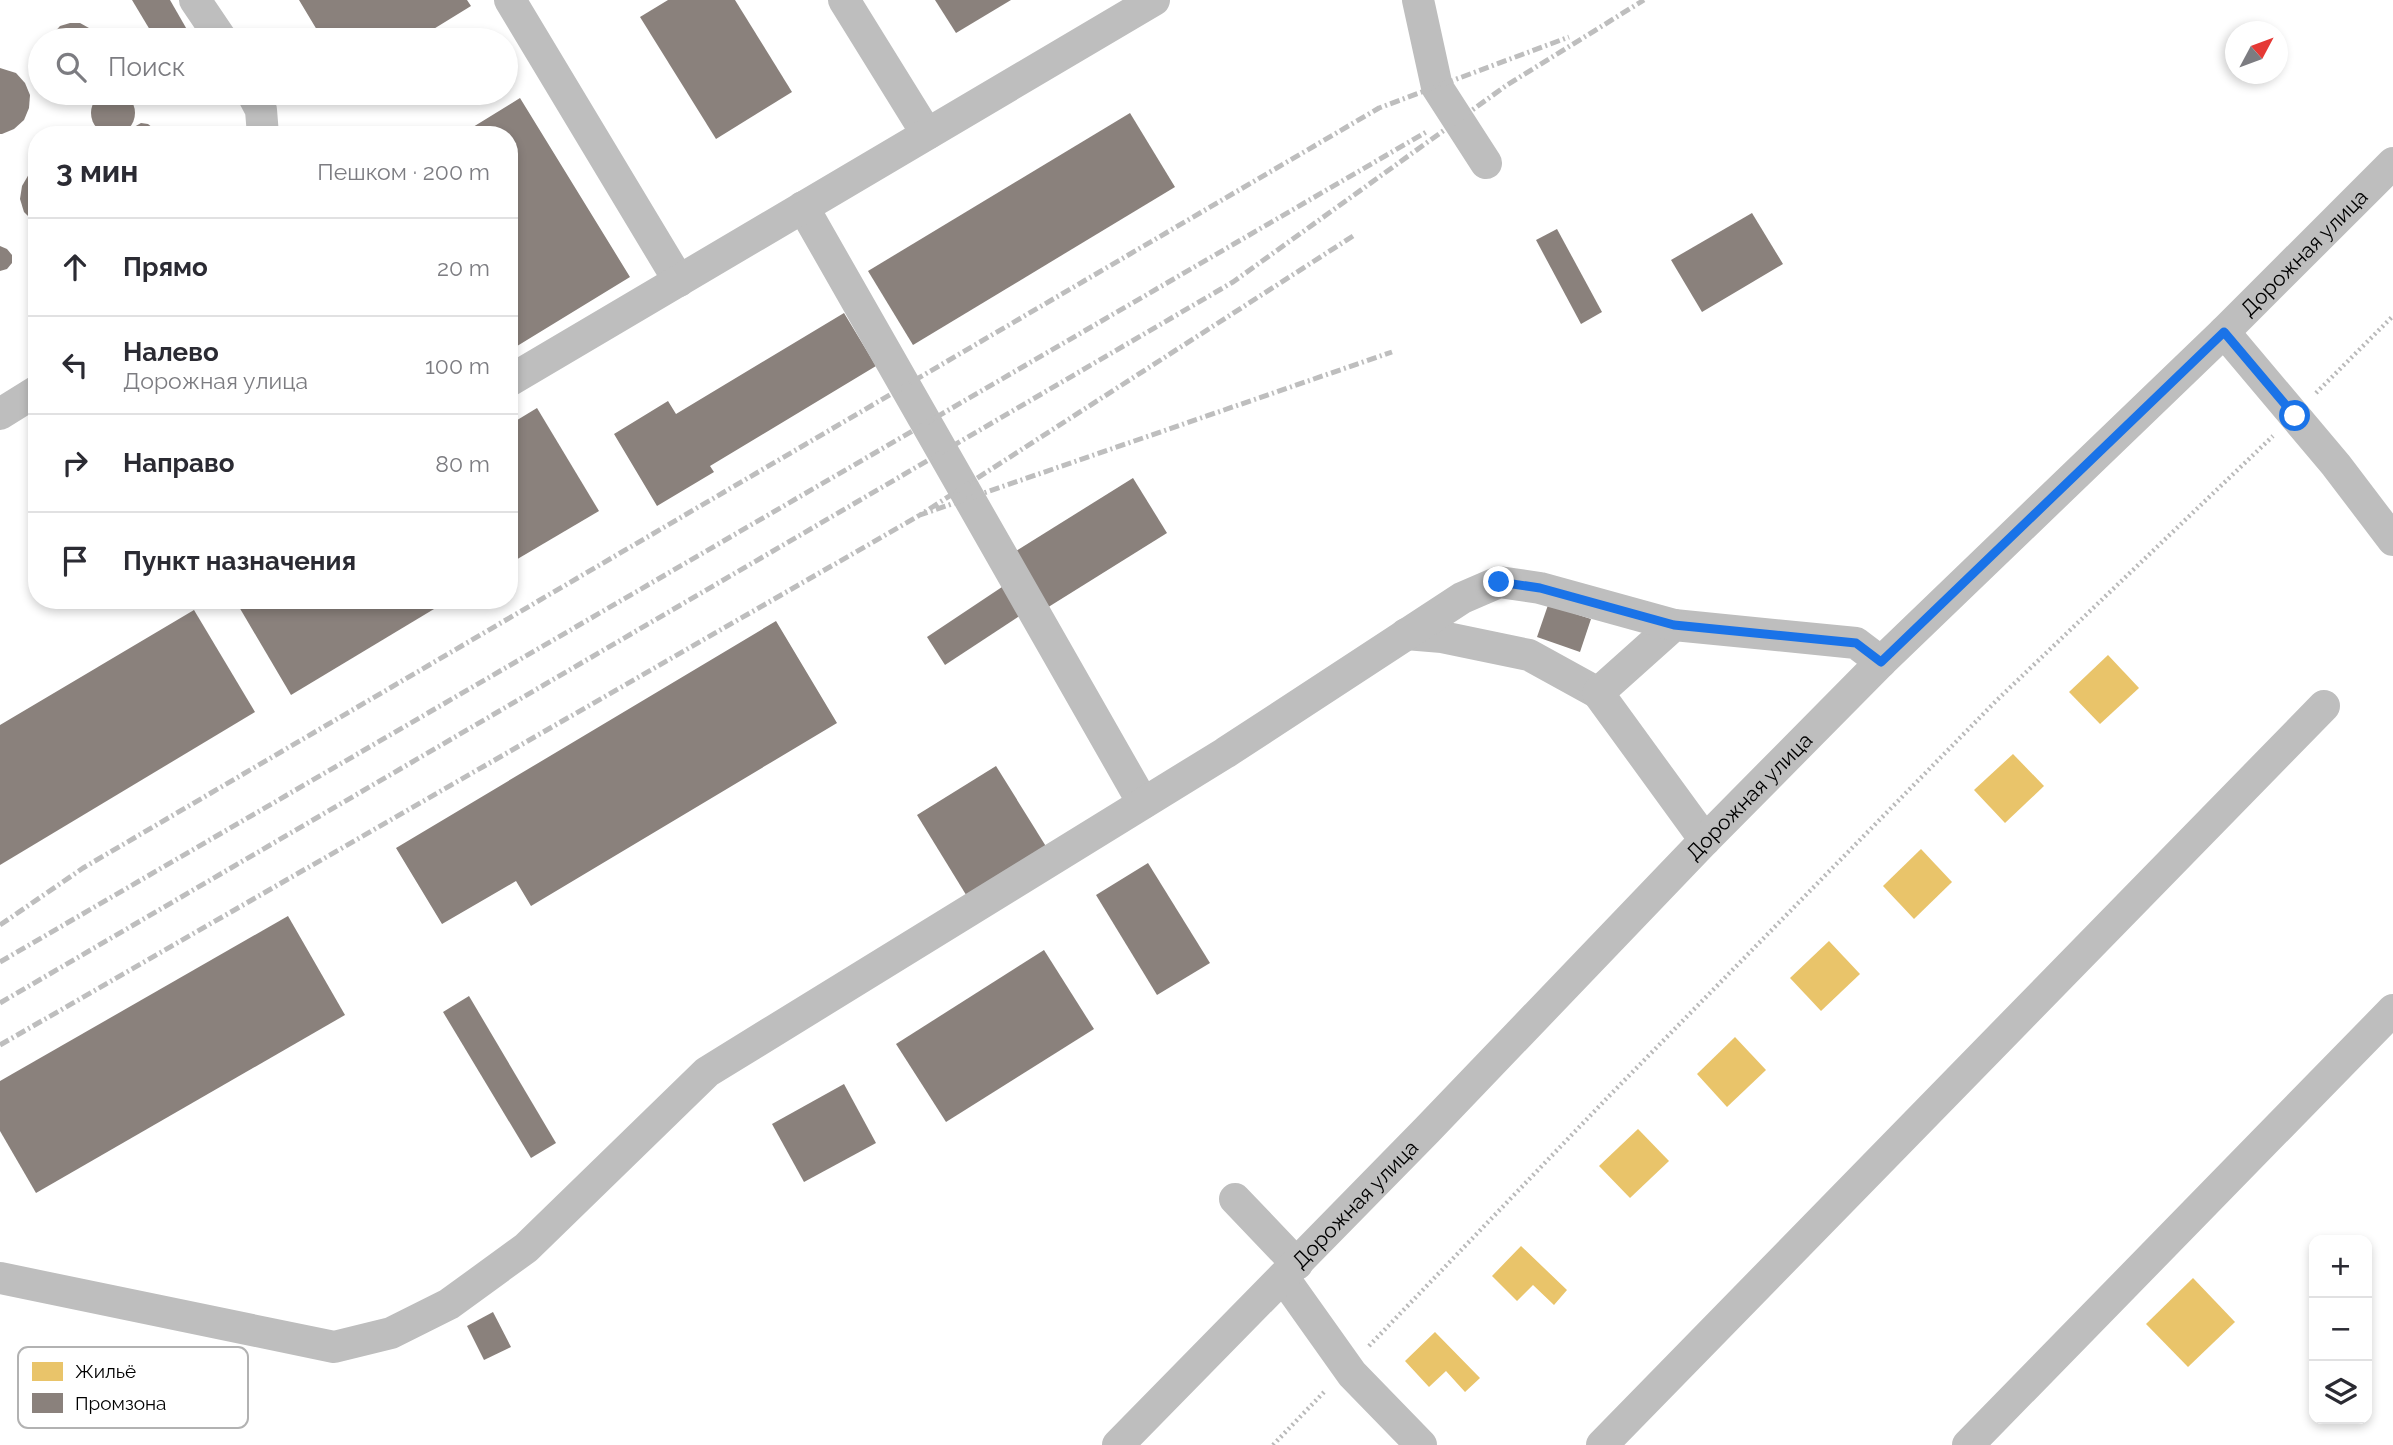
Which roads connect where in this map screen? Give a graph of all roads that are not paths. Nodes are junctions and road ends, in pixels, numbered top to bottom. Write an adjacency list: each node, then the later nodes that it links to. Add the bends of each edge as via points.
1 (195, 0): 6 (street)
2 (510, 0): 13 (street)
3 (844, 0): 9 (street)
4 (1154, 0): 9 (street)
5 (1418, 0): 10 (street, via 1437,87)
6 (214, 28)
7 (258, 105): 8 (street)
8 (262, 126)
9 (927, 134): 12 (street)
10 (1486, 163)
11 (2393, 163): 14 (street, Дорожная улица)
12 (803, 207): 13 (street); 24 (street)
13 (679, 281): 15 (street)
14 (2224, 332): 18 (street); 21 (street, Дорожная улица)
15 (518, 376)
16 (28, 397): 17 (street)
17 (0, 414)
18 (2393, 540)
19 (1674, 625): 20 (street, via 1540,588 1499,582 1462,598); 21 (street, via 1856,643); 22 (street)
20 (1406, 634): 22 (street, via 1529,655); 24 (street)
21 (1881, 662): 25 (street, Дорожная улица)
22 (1598, 693): 25 (street)
23 (2324, 706): 32 (street)
24 (1143, 803): 29 (street, via 707,1072 526,1248 449,1304 391,1333 334,1347)
25 (1705, 840): 28 (street, Дорожная улица)
26 (2393, 1010): 33 (street)
27 (1235, 1199): 28 (street)
28 (1290, 1270): 30 (street, Дорожная улица); 31 (street, via 1348,1368)
29 (0, 1278)
30 (1118, 1445)
31 (1422, 1445)
32 (1602, 1445)
33 (1968, 1445)

